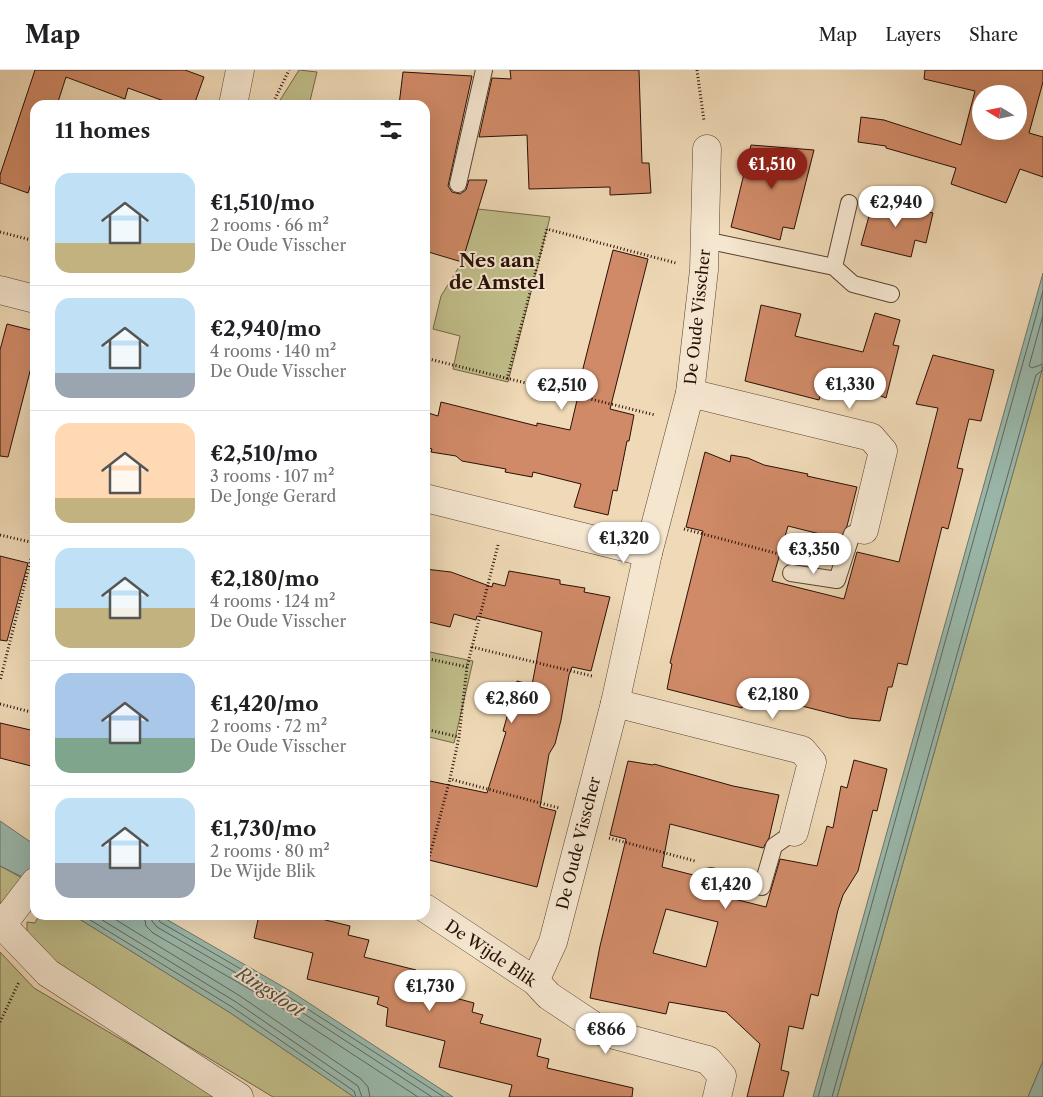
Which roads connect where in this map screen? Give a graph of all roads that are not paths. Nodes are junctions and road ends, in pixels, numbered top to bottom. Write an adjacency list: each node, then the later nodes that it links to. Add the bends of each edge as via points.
1 (240, 70): 3 (street)
2 (484, 70): 5 (lane)
3 (234, 100)
4 (707, 149): 7 (street, De Oude Visscher)
5 (458, 184)
6 (849, 203): 8 (lane)
7 (705, 240): 8 (lane, De Oude Visscher); 12 (street, De Oude Visscher)
8 (834, 267): 10 (lane, De Oude Visscher, via 853,284)
9 (0, 290): 11 (street)
10 (891, 294)
11 (30, 299)
12 (690, 393): 14 (street, De Oude Visscher, via 871,437 883,451); 15 (street, De Oude Visscher)
13 (430, 499): 15 (street)
14 (864, 530): 16 (lane, via 852,534 837,580)
15 (648, 553): 17 (street, De Oude Visscher)
16 (791, 573)
17 (617, 693): 18 (street, via 802,750 812,762); 23 (street, De Oude Visscher, via 553,942)
18 (794, 832): 19 (lane, via 774,846 762,887)
19 (711, 876)
20 (30, 889): 22 (street)
21 (430, 911): 23 (street, De Wijde Blik)
22 (1, 925): 24 (street, via 48,973)
23 (535, 980): 25 (street, De Wijde Blik, via 549,996 603,1032 708,1060 722,1076)
24 (239, 1097)
25 (717, 1097)

